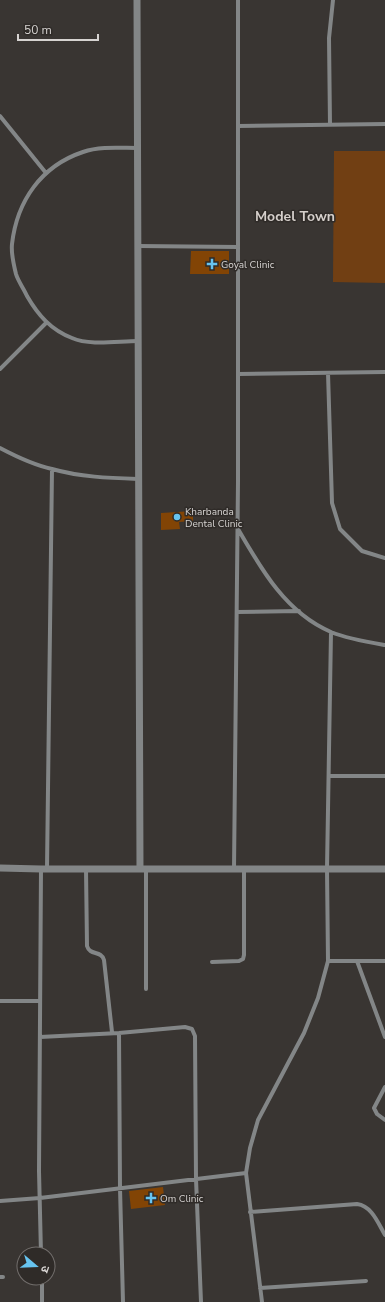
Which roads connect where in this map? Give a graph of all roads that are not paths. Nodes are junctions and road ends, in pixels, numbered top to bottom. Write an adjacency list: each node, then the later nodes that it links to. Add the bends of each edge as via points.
1 (137, 0): 8 (street)
2 (238, 0): 7 (street)
3 (333, 0): 6 (street, via 329,38)
4 (0, 116): 9 (street)
5 (385, 124): 6 (street)
6 (330, 125): 7 (street)
7 (238, 126): 11 (street)
8 (137, 148): 9 (street, via 104,148 84,152); 10 (street)
9 (46, 172): 12 (street, via 30,191 18,214 12,246 16,276)
10 (138, 246): 11 (street); 13 (street)
11 (238, 247): 17 (street)
12 (46, 323): 13 (street, via 72,338 85,342); 14 (street)
13 (138, 341): 20 (street)
14 (0, 369)
15 (385, 372): 16 (street)
16 (328, 373): 17 (street); 22 (street, via 332,503 340,529 362,551)
17 (238, 374): 21 (street)
18 (0, 448): 19 (street)
19 (52, 469): 20 (street, via 91,476); 30 (street)
20 (138, 479): 32 (street)
21 (237, 528): 23 (street, via 279,593); 24 (street)
22 (385, 558)
23 (300, 611): 24 (street); 25 (street)
24 (237, 612): 33 (street)
25 (331, 632): 26 (street); 27 (street)
26 (385, 645)
27 (329, 776): 28 (street); 35 (street)
28 (385, 776)
29 (0, 868): 30 (street)
30 (44, 869): 31 (street); 43 (street)
31 (86, 869): 32 (street); 44 (street, via 87,946 91,952 103,956)
32 (143, 869): 33 (street); 41 (street)
33 (234, 869): 34 (street)
34 (244, 869): 35 (street); 40 (street, via 243,959)
35 (327, 869): 36 (street); 37 (street)
36 (385, 869)
37 (328, 961): 38 (street); 50 (street, via 318,998 304,1033 258,1120)
38 (357, 961): 39 (street); 47 (street)
39 (385, 961)
40 (212, 962)
41 (146, 989)
42 (0, 1001): 43 (street)
43 (40, 1001): 46 (street)
44 (112, 1032): 45 (street); 46 (street)
45 (119, 1033): 51 (street, via 185,1026 192,1029 195,1036); 52 (street)
46 (40, 1037): 53 (street)
47 (385, 1037)
48 (385, 1087): 49 (street, via 374,1108)
49 (385, 1120)
50 (246, 1173): 51 (street); 55 (street)
51 (196, 1179): 52 (street); 63 (street)
52 (120, 1188): 53 (street); 62 (street)
53 (40, 1198): 54 (street); 57 (street)
54 (0, 1201)
55 (250, 1212): 56 (street, via 363,1205 372,1212); 60 (street)
56 (385, 1235)
57 (41, 1246)
58 (366, 1281): 60 (street)
59 (42, 1286): 61 (street)
60 (260, 1288): 64 (street)
61 (42, 1302)
62 (123, 1302)
63 (201, 1302)
64 (262, 1302)

